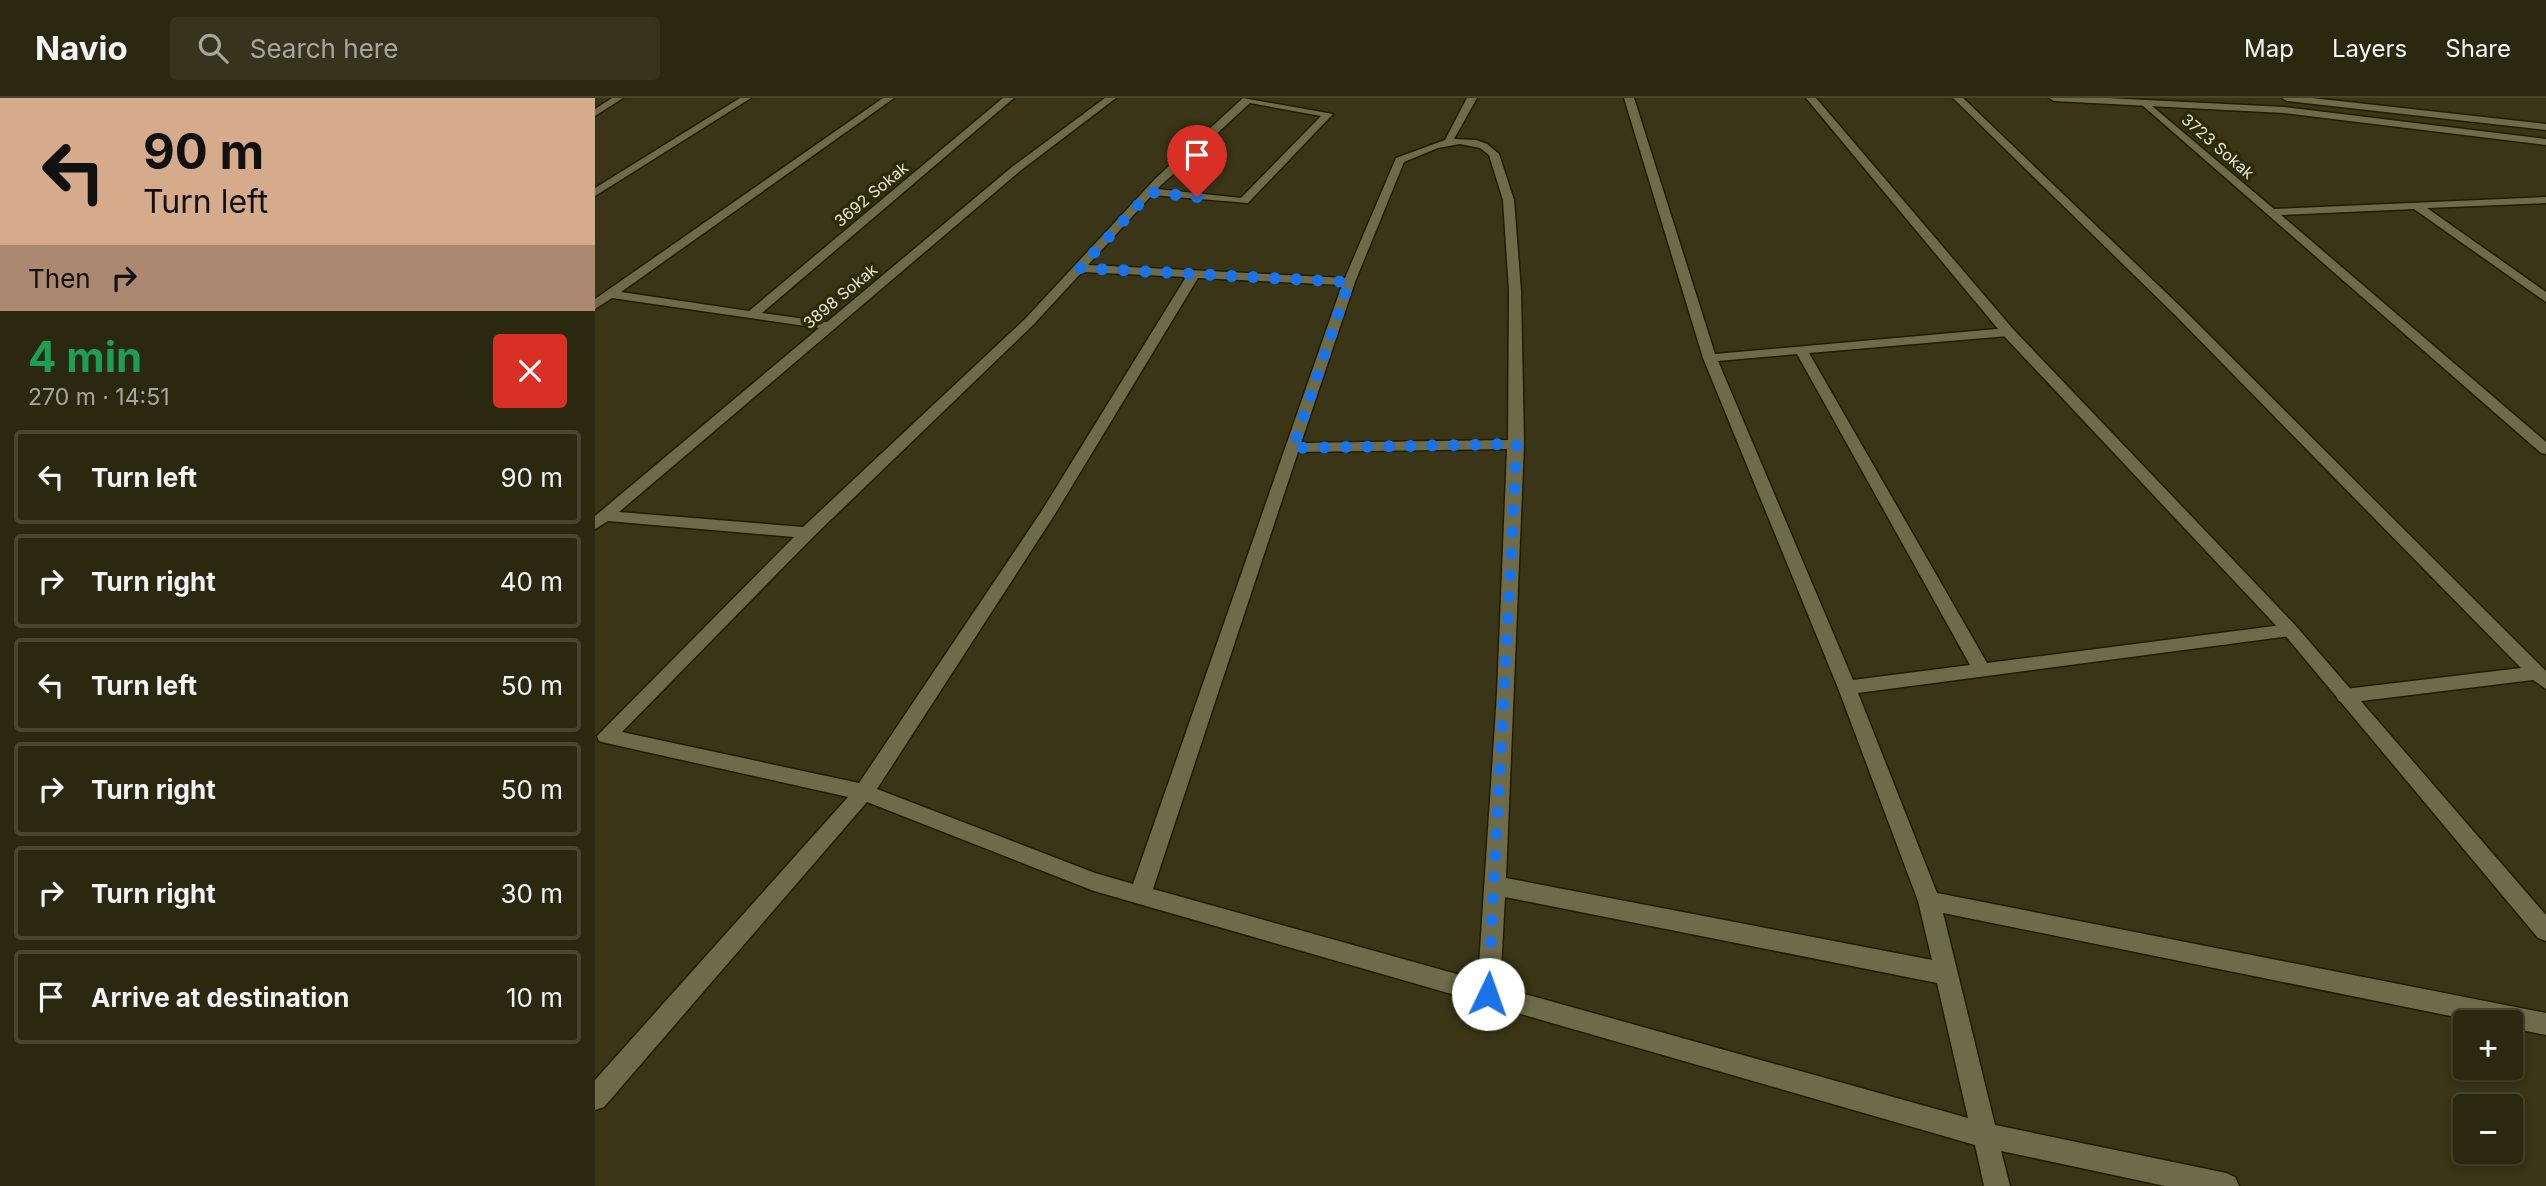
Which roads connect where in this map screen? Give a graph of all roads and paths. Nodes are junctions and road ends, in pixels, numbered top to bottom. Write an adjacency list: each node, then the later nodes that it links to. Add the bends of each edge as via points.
1 (618, 98): 14 (street)
2 (746, 98): 19 (street)
3 (889, 98): 27 (street)
4 (1009, 98): 30 (street, 3692 Sokak)
5 (1111, 98): 31 (street, 3898 Sokak, via 1016,169)
6 (1472, 98): 16 (street)
7 (1629, 98): 34 (street)
8 (1811, 98): 32 (street)
9 (1958, 98): 42 (street, via 2179,312)
10 (2054, 98): 13 (street)
11 (2287, 98): 15 (street)
12 (1248, 99): 18 (street); 18 (street, via 1328,114 1244,201)
13 (2145, 103): 17 (street, via 2284,110); 22 (street, 3723 Sokak)
14 (595, 113)
15 (2546, 127)
16 (1448, 139): 25 (street, via 1400,160); 35 (street, via 1493,152 1500,163 1511,219)
17 (2546, 142)
18 (1150, 192): 23 (street)
19 (595, 193)
20 (2546, 200): 21 (street)
21 (2415, 205): 22 (street); 28 (street)
22 (2271, 212): 37 (street, 3723 Sokak)
23 (1080, 268): 24 (street); 39 (street)
24 (1194, 274): 25 (street); 45 (street, via 1047,514)
25 (1349, 282): 36 (street)
26 (595, 292): 27 (street)
27 (611, 295): 29 (street); 30 (street)
28 (2546, 298)
29 (595, 306)
30 (753, 314): 31 (street)
31 (829, 326): 38 (street, 3898 Sokak)
32 (2008, 332): 33 (street); 40 (street)
33 (1801, 350): 34 (street); 41 (street)
34 (1710, 358): 43 (street)
35 (1517, 444): 36 (street); 46 (street)
36 (1293, 448): 47 (street)
37 (2546, 450)
38 (600, 520): 39 (street)
39 (807, 533): 45 (street, via 606,736)
40 (2290, 629): 41 (street); 44 (street)
41 (1982, 670): 43 (street)
42 (2542, 678): 44 (street)
43 (1847, 688): 48 (street)
44 (2346, 696): 49 (street)
45 (865, 792): 47 (street, via 1094,882); 53 (street)
46 (1494, 885): 50 (street); 51 (street)
47 (1140, 895): 51 (street)
48 (1929, 901): 50 (street); 52 (street)
49 (2546, 931)
50 (1947, 974): 54 (street)
51 (1488, 994): 54 (street)
52 (2546, 1024)
53 (595, 1098)
54 (1984, 1135): 55 (street); 56 (street)
55 (1997, 1186)
56 (2226, 1186)

